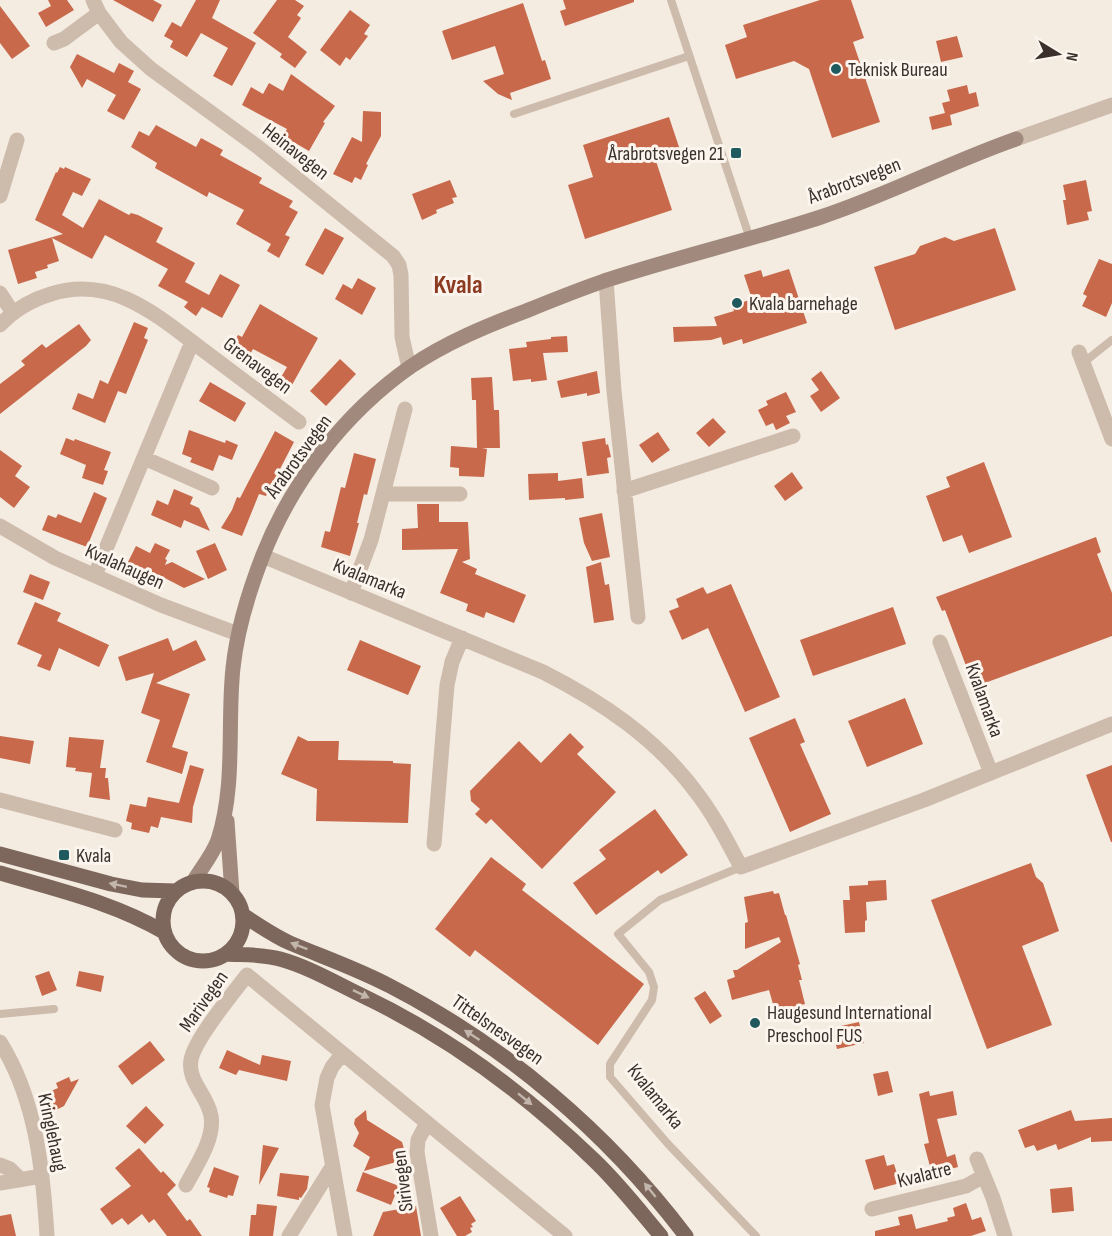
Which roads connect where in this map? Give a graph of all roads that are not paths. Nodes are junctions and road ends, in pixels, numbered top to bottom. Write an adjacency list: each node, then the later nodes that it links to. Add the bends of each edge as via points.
1 (671, 0): 4 (lane)
2 (96, 7): 3 (street); 18 (street, Heinavegen, via 121,42 151,69 258,147 393,256 401,275 402,337)
3 (54, 44)
4 (689, 56): 6 (lane); 10 (lane)
5 (1112, 105): 7 (street, Årabrotsvegen)
6 (514, 114)
7 (1016, 139): 10 (main road, Årabrotsvegen, via 824,216)
8 (17, 141): 9 (street)
9 (0, 196)
10 (750, 239): 11 (main road, Årabrotsvegen)
11 (606, 280): 18 (main road, Årabrotsvegen, via 490,325); 25 (street)
12 (0, 293): 13 (street)
13 (13, 313): 14 (street, Grenavegen); 16 (street, Grenavegen, via 40,297 61,291 101,290 149,310)
14 (0, 325)
15 (1112, 340): 17 (lane)
16 (192, 342): 20 (street, Grenavegen); 23 (street, Grenavegen)
17 (1081, 357): 22 (street)
18 (409, 368): 29 (main road, Årabrotsvegen, via 370,401 321,454 278,519)
19 (405, 409): 26 (street)
20 (299, 422)
21 (793, 436): 25 (street)
22 (1112, 439)
23 (144, 458): 24 (street); 30 (street, Grenavegen)
24 (212, 488)
25 (624, 491): 32 (street)
26 (384, 494): 27 (street); 31 (street)
27 (460, 494)
28 (0, 526): 30 (street, Kvalahaugen, via 55,558)
29 (263, 556): 31 (street, Kvalamarka); 33 (main road, Årabrotsvegen)
30 (95, 575): 33 (street, Kvalahaugen)
31 (351, 593): 34 (street, Kvalamarka)
32 (638, 617)
33 (238, 634): 39 (main road, Årabrotsvegen)
34 (462, 638): 41 (street, via 447,685); 43 (street, Kvalamarka, via 579,691 649,740 697,792)
35 (940, 642): 37 (street, Kvalamarka)
36 (1112, 724): 37 (street, Kvalamarka)
37 (991, 773): 43 (street, Kvalamarka)
38 (0, 800): 40 (street)
39 (226, 805): 45 (main road, Årabrotsvegen, via 217,842); 47 (main road, Årabrotsvegen)
40 (115, 830)
41 (434, 844)
42 (0, 854): 46 (main road, one-way to 42, via 111,884)
43 (741, 867): 72 (lane, Kvalamarka, via 660,900 618,934 650,972 654,987 652,1000 610,1064 610,1077)
44 (0, 873): 49 (main road, via 104,904)
45 (193, 882): 46 (main road); 47 (main road, via 207,881)
46 (176, 891): 49 (main road, via 167,903)
47 (232, 893): 48 (main road)
48 (243, 915): 50 (main road, via 243,930 237,944); 71 (main road, Tittelsnesvegen, one-way to 48, via 610,1147 554,1095 500,1053 389,985 289,942)
49 (164, 932): 50 (main road, via 178,953 189,959 202,962)
50 (226, 954): 70 (main road, Tittelsnesvegen, one-way to 70, via 279,959 307,969 380,1004 480,1064 596,1162)
51 (54, 1008): 52 (lane)
52 (0, 1014)
53 (0, 1042): 59 (street, Kringlehaug, via 26,1098)
54 (342, 1054): 55 (street); 58 (street, via 327,1078 322,1105); 63 (street, Marivegen, via 247,975 214,1018 191,1059 190,1070 208,1107 211,1126)
55 (427, 1124): 68 (street, Sirivegen, via 418,1140 417,1152); 69 (street)
56 (977, 1159): 60 (street, Kvalatre)
57 (0, 1165): 61 (street)
58 (332, 1167): 66 (street); 67 (street)
59 (42, 1176): 61 (street); 65 (street, Kringlehaug)
60 (984, 1176): 64 (street, Kvalatre, via 966,1186); 73 (street, Kvalatre)
61 (20, 1179): 62 (street)
62 (0, 1183)
63 (186, 1185)
64 (872, 1209)
65 (46, 1236)
66 (289, 1236)
67 (345, 1236)
68 (431, 1236)
69 (565, 1236)
70 (661, 1236)
71 (686, 1236)
72 (756, 1236)
73 (1005, 1236)

